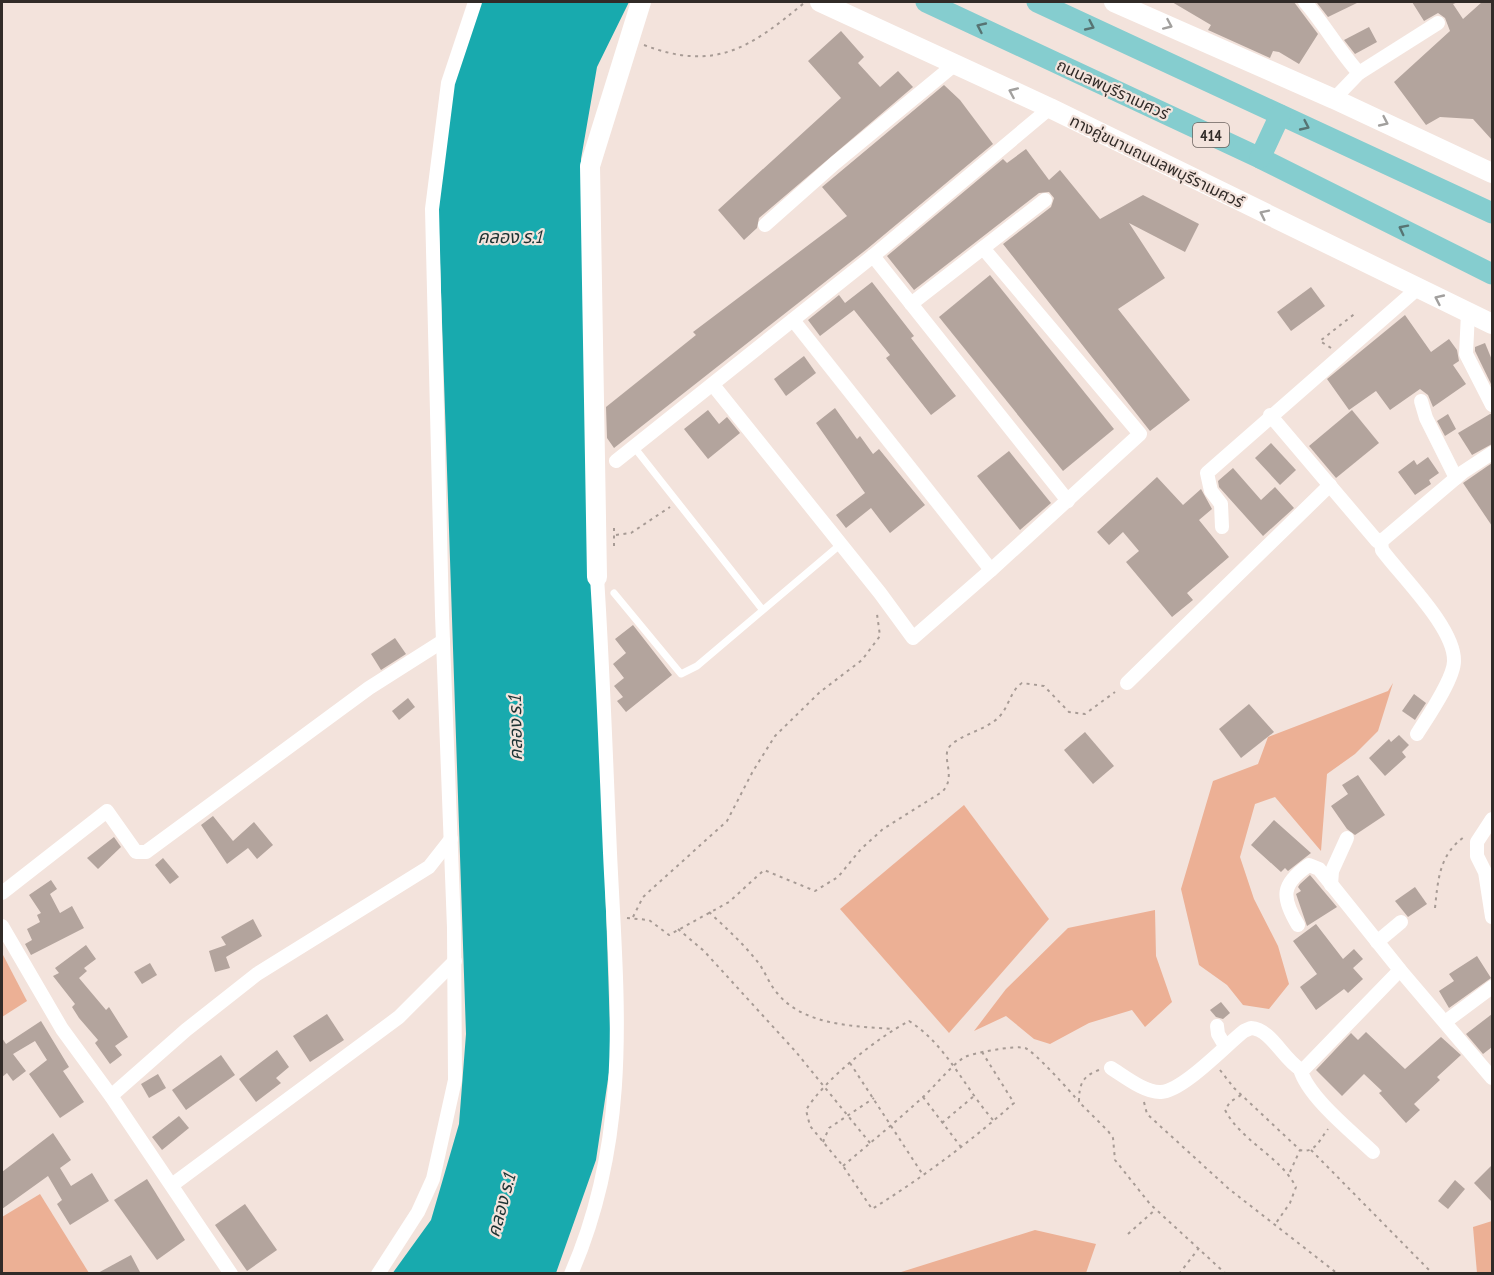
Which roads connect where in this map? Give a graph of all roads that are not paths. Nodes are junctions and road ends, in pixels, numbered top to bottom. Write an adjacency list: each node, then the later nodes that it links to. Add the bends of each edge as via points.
1 (475, 2): 44 (street, via 448,83 432,209)
2 (641, 2): 41 (main road, via 590,166)
3 (820, 2): 9 (main road, ทางคู่ขนานถนนลพบุรีราเมศวร์)
4 (926, 2): 14 (main road, ถนนลพบุรีราเมศวร์ / 414, one-way to 4)
5 (1037, 2): 13 (main road, one-way to 13)
6 (1114, 2): 11 (main road, one-way to 11)
7 (1305, 2): 10 (street)
8 (1438, 23): 10 (street)
9 (954, 65): 12 (main road, ทางคู่ขนานถนนลพบุรีราเมศวร์, one-way to 9); 18 (street)
10 (1359, 73): 11 (street)
11 (1334, 99): 15 (main road, one-way to 15)
12 (1050, 108): 20 (street); 22 (main road, ทางคู่ขนานถนนลพบุรีราเมศวร์, one-way to 12)
13 (1280, 115): 14 (main road); 17 (main road, one-way to 17)
14 (1260, 158): 21 (main road, ถนนลพบุรีราเมศวร์ / 414, one-way to 14)
15 (1492, 173)
16 (1045, 200): 19 (street)
17 (1492, 213)
18 (765, 225)
19 (983, 248): 23 (street); 36 (street, via 1140,434)
20 (873, 256): 23 (street); 25 (street)
21 (1492, 274)
22 (1417, 289): 24 (main road, ทางคู่ขนานถนนลพบุรีราเมศวร์, one-way to 22); 30 (street)
23 (912, 304): 36 (street)
24 (1468, 313): 26 (main road, ทางคู่ขนานถนนลพบุรีราเมศวร์); 29 (street, via 1466,354)
25 (793, 320): 27 (street); 40 (street)
26 (1492, 324)
27 (713, 385): 31 (street); 39 (street)
28 (1421, 401): 34 (street)
29 (1492, 405)
30 (1270, 415): 35 (street); 37 (street, via 1208,473 1211,491 1221,504)
31 (634, 447): 33 (street); 43 (lane)
32 (1492, 453): 34 (street)
33 (616, 461)
34 (1456, 478): 38 (street)
35 (1330, 485): 38 (street); 45 (street)
36 (1068, 501): 40 (street)
37 (1222, 527)
38 (1381, 541): 46 (street, via 1382,550 1425,603 1453,648 1455,663)
39 (841, 544): 40 (street, via 913,638); 43 (lane)
40 (991, 570)
41 (597, 577): 71 (street, via 618,1014 617,1092 594,1216)
42 (614, 593): 43 (lane, via 681,674 697,666)
43 (762, 609)
44 (443, 641): 49 (street); 51 (street, via 369,688 146,852 136,852 107,811)
45 (1127, 683)
46 (1417, 734)
47 (1492, 819): 52 (street, via 1477,842 1477,856 1485,872)
48 (1347, 838): 50 (street)
49 (451, 839): 57 (street); 66 (street, via 429,867 257,974)
50 (1330, 885): 54 (street, via 1320,869 1309,865 1287,885 1285,896); 56 (street)
51 (2, 893)
52 (1492, 916)
53 (1401, 922): 56 (street)
54 (1298, 925)
55 (2, 926): 66 (street, via 62,1029)
56 (1377, 942): 58 (street)
57 (455, 961): 68 (street, via 399,1017); 70 (street, via 455,1080 434,1179)
58 (1400, 970): 60 (street); 64 (street, via 1310,1065)
59 (1492, 987): 60 (street)
60 (1445, 1022): 65 (street)
61 (1217, 1026): 62 (street)
62 (1221, 1049): 63 (street, via 1175,1088 1161,1092); 64 (street, via 1244,1030 1257,1028)
63 (1111, 1068)
64 (1300, 1069): 67 (street, via 1303,1079)
65 (1492, 1078)
66 (111, 1096): 68 (street)
67 (1373, 1152)
68 (172, 1185): 69 (street)
69 (231, 1274)
70 (378, 1274)
71 (571, 1274)

